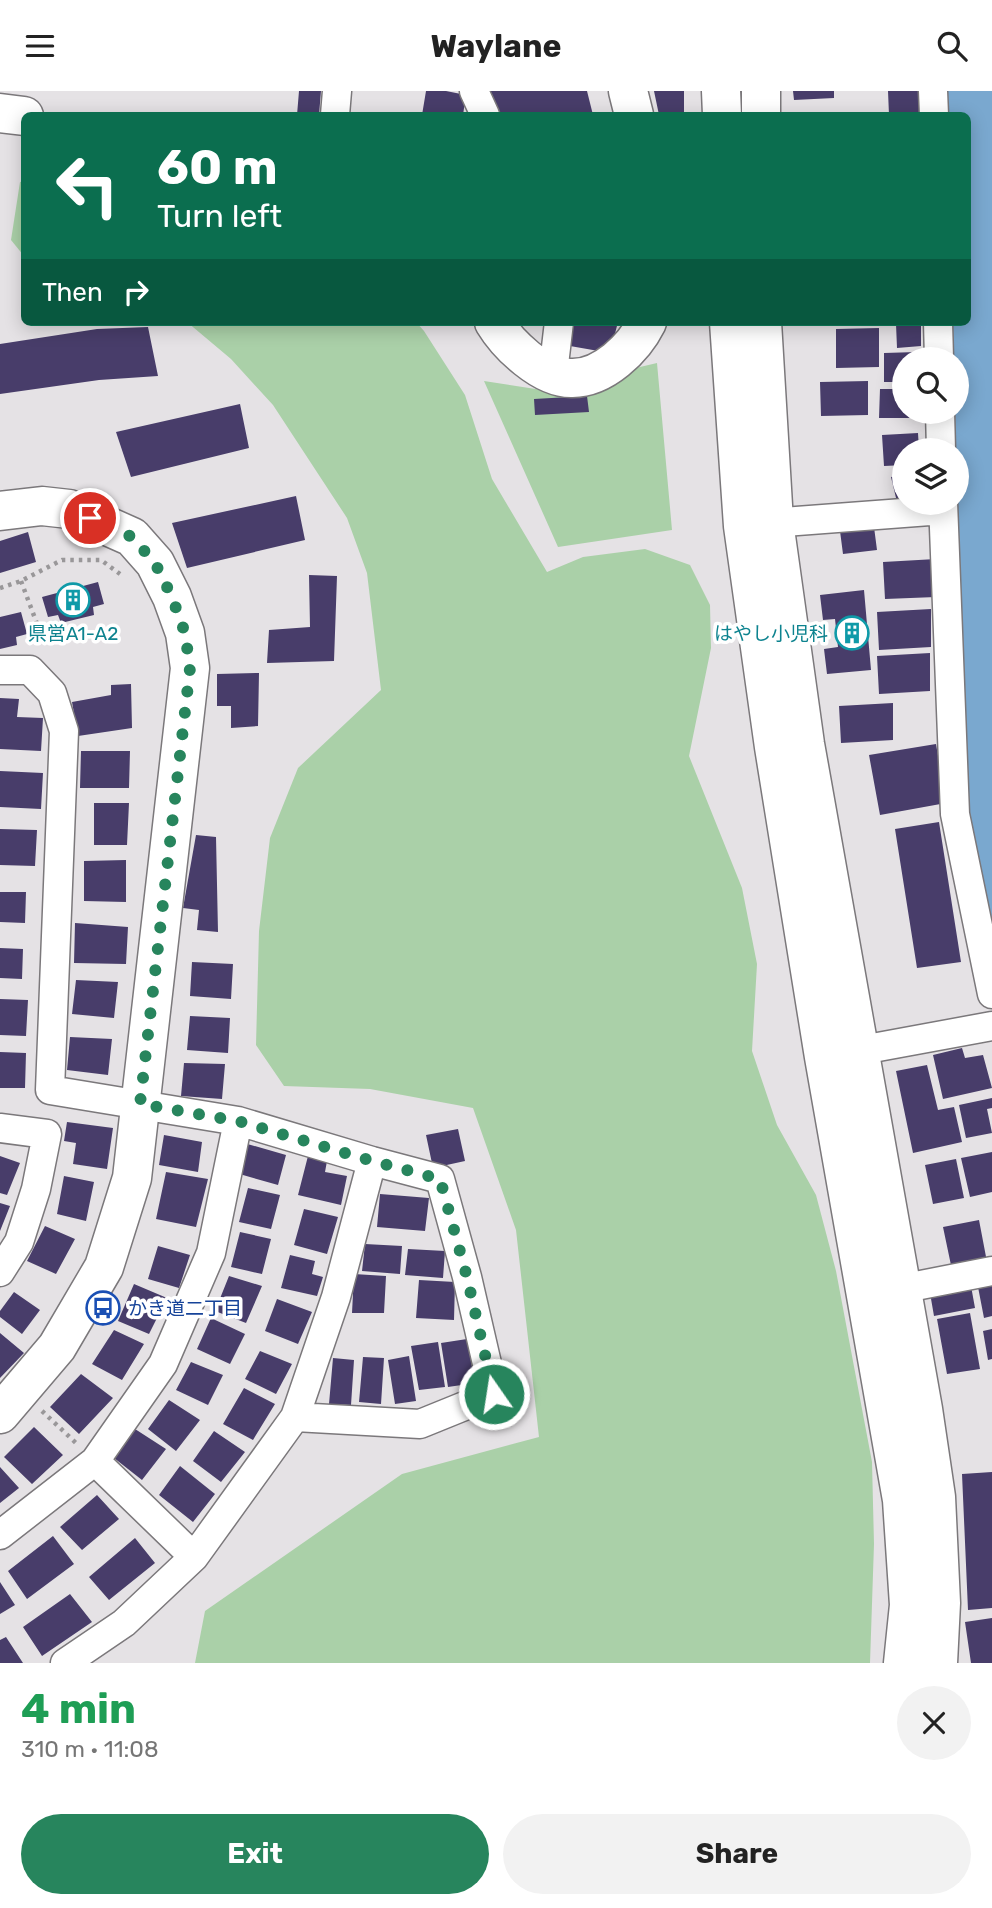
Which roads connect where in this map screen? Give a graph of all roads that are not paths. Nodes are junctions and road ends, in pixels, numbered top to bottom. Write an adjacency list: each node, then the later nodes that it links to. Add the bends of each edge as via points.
1 (337, 91): 7 (street)
2 (474, 91): 8 (street)
3 (628, 91): 9 (street)
4 (721, 91): 10 (street)
5 (761, 91): 11 (street)
6 (933, 91): 12 (street)
7 (335, 112)
8 (484, 112)
9 (633, 112)
10 (722, 112)
11 (761, 112)
12 (933, 112)
13 (0, 113): 14 (street)
14 (21, 116)
15 (497, 326): 22 (street, via 527,359)
16 (559, 326): 22 (street)
17 (645, 326): 22 (street, via 638,340 597,372 571,378)
18 (730, 326): 26 (street)
19 (762, 326): 26 (street)
20 (938, 326): 21 (street)
21 (939, 347)
22 (553, 373)
23 (0, 511): 31 (street, via 42,506 69,509 132,537 155,563 185,633 190,668)
24 (892, 511): 26 (street)
25 (943, 515): 28 (street, via 955,814)
26 (759, 524): 30 (street, via 774,747)
27 (0, 670): 31 (street, via 30,670 52,693 64,731 50,1090)
28 (992, 994)
29 (992, 1026): 30 (street)
30 (842, 1054): 37 (street)
31 (140, 1104): 32 (street); 38 (street, via 132,1178 104,1267 57,1347)
32 (238, 1121): 34 (street); 40 (street, via 211,1253 163,1364)
33 (0, 1128): 36 (street, via 47,1134 19,1242)
34 (372, 1161): 39 (street, via 336,1297); 39 (street, via 440,1179 494,1394 420,1424)
35 (992, 1271): 37 (street)
36 (0, 1272)
37 (885, 1292): 44 (street, via 909,1605); 45 (street, via 936,1497 941,1603)
38 (0, 1414)
39 (295, 1417): 42 (street)
40 (95, 1461): 41 (street); 42 (street)
41 (0, 1535)
42 (194, 1557): 43 (street, via 124,1623)
43 (65, 1663)
44 (904, 1663)
45 (938, 1663)

